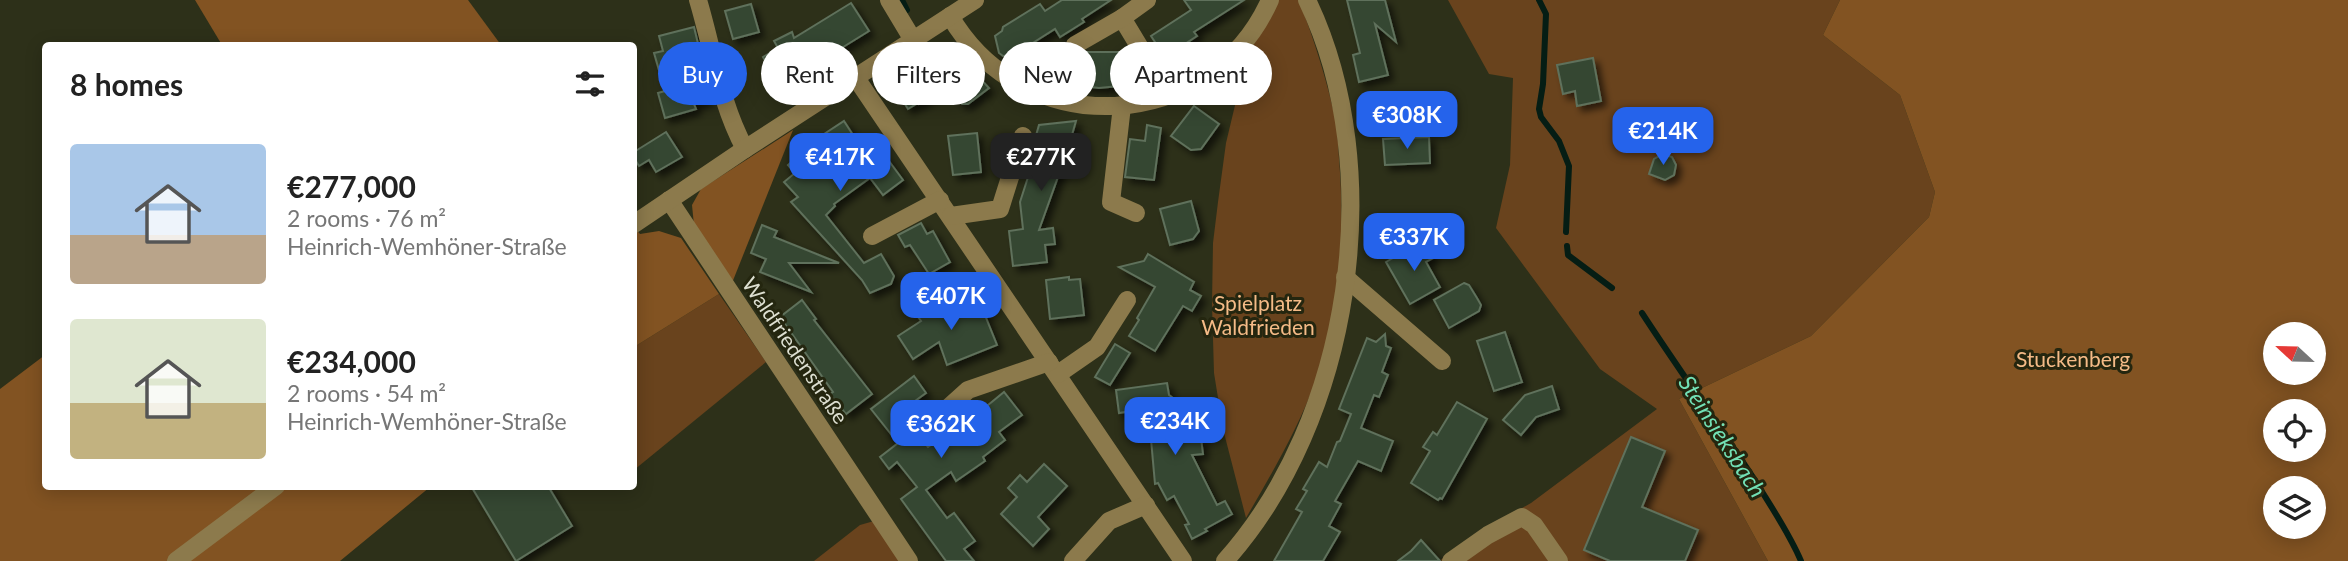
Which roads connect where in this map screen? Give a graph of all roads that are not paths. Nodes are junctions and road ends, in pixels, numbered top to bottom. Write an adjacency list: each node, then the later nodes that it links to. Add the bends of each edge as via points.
1 (698, 0): 19 (street, via 714,66)
2 (889, 0): 9 (street)
3 (975, 0): 7 (street)
4 (1147, 0): 8 (street)
5 (1270, 0): 12 (street)
6 (1307, 0): 26 (street, via 1332,68 1342,113 1348,167)
7 (950, 16): 9 (street); 17 (street, via 975,52 1020,85 1070,103)
8 (1122, 18): 10 (street); 11 (street)
9 (914, 40): 13 (street)
10 (1080, 42)
11 (1137, 42)
12 (1243, 42)
13 (858, 77)
14 (858, 81): 21 (street)
15 (814, 105): 19 (street)
16 (1128, 105): 17 (street)
17 (1122, 106): 22 (street, via 1111,202)
18 (1023, 136): 23 (street, via 1000,209)
19 (745, 149): 20 (street)
20 (669, 200): 24 (street); 34 (street, Waldfriedenstraße)
21 (940, 200): 23 (street); 25 (street)
22 (1136, 213)
23 (951, 216): 29 (street)
24 (637, 222)
25 (872, 236)
26 (1345, 277): 28 (street); 37 (street, via 1331,359 1305,434 1273,495)
27 (1126, 300): 29 (street, via 1097,347)
28 (1443, 361)
29 (1054, 368): 30 (street, via 975,386); 32 (street)
30 (928, 426)
31 (271, 490): 33 (street)
32 (1146, 505): 35 (street, via 1109,521); 36 (street)
33 (176, 561)
34 (909, 561)
35 (1073, 561)
36 (1183, 561)
37 (1225, 561)
38 (1451, 561): 39 (street, via 1522,517 1534,525)
39 (1559, 561)

